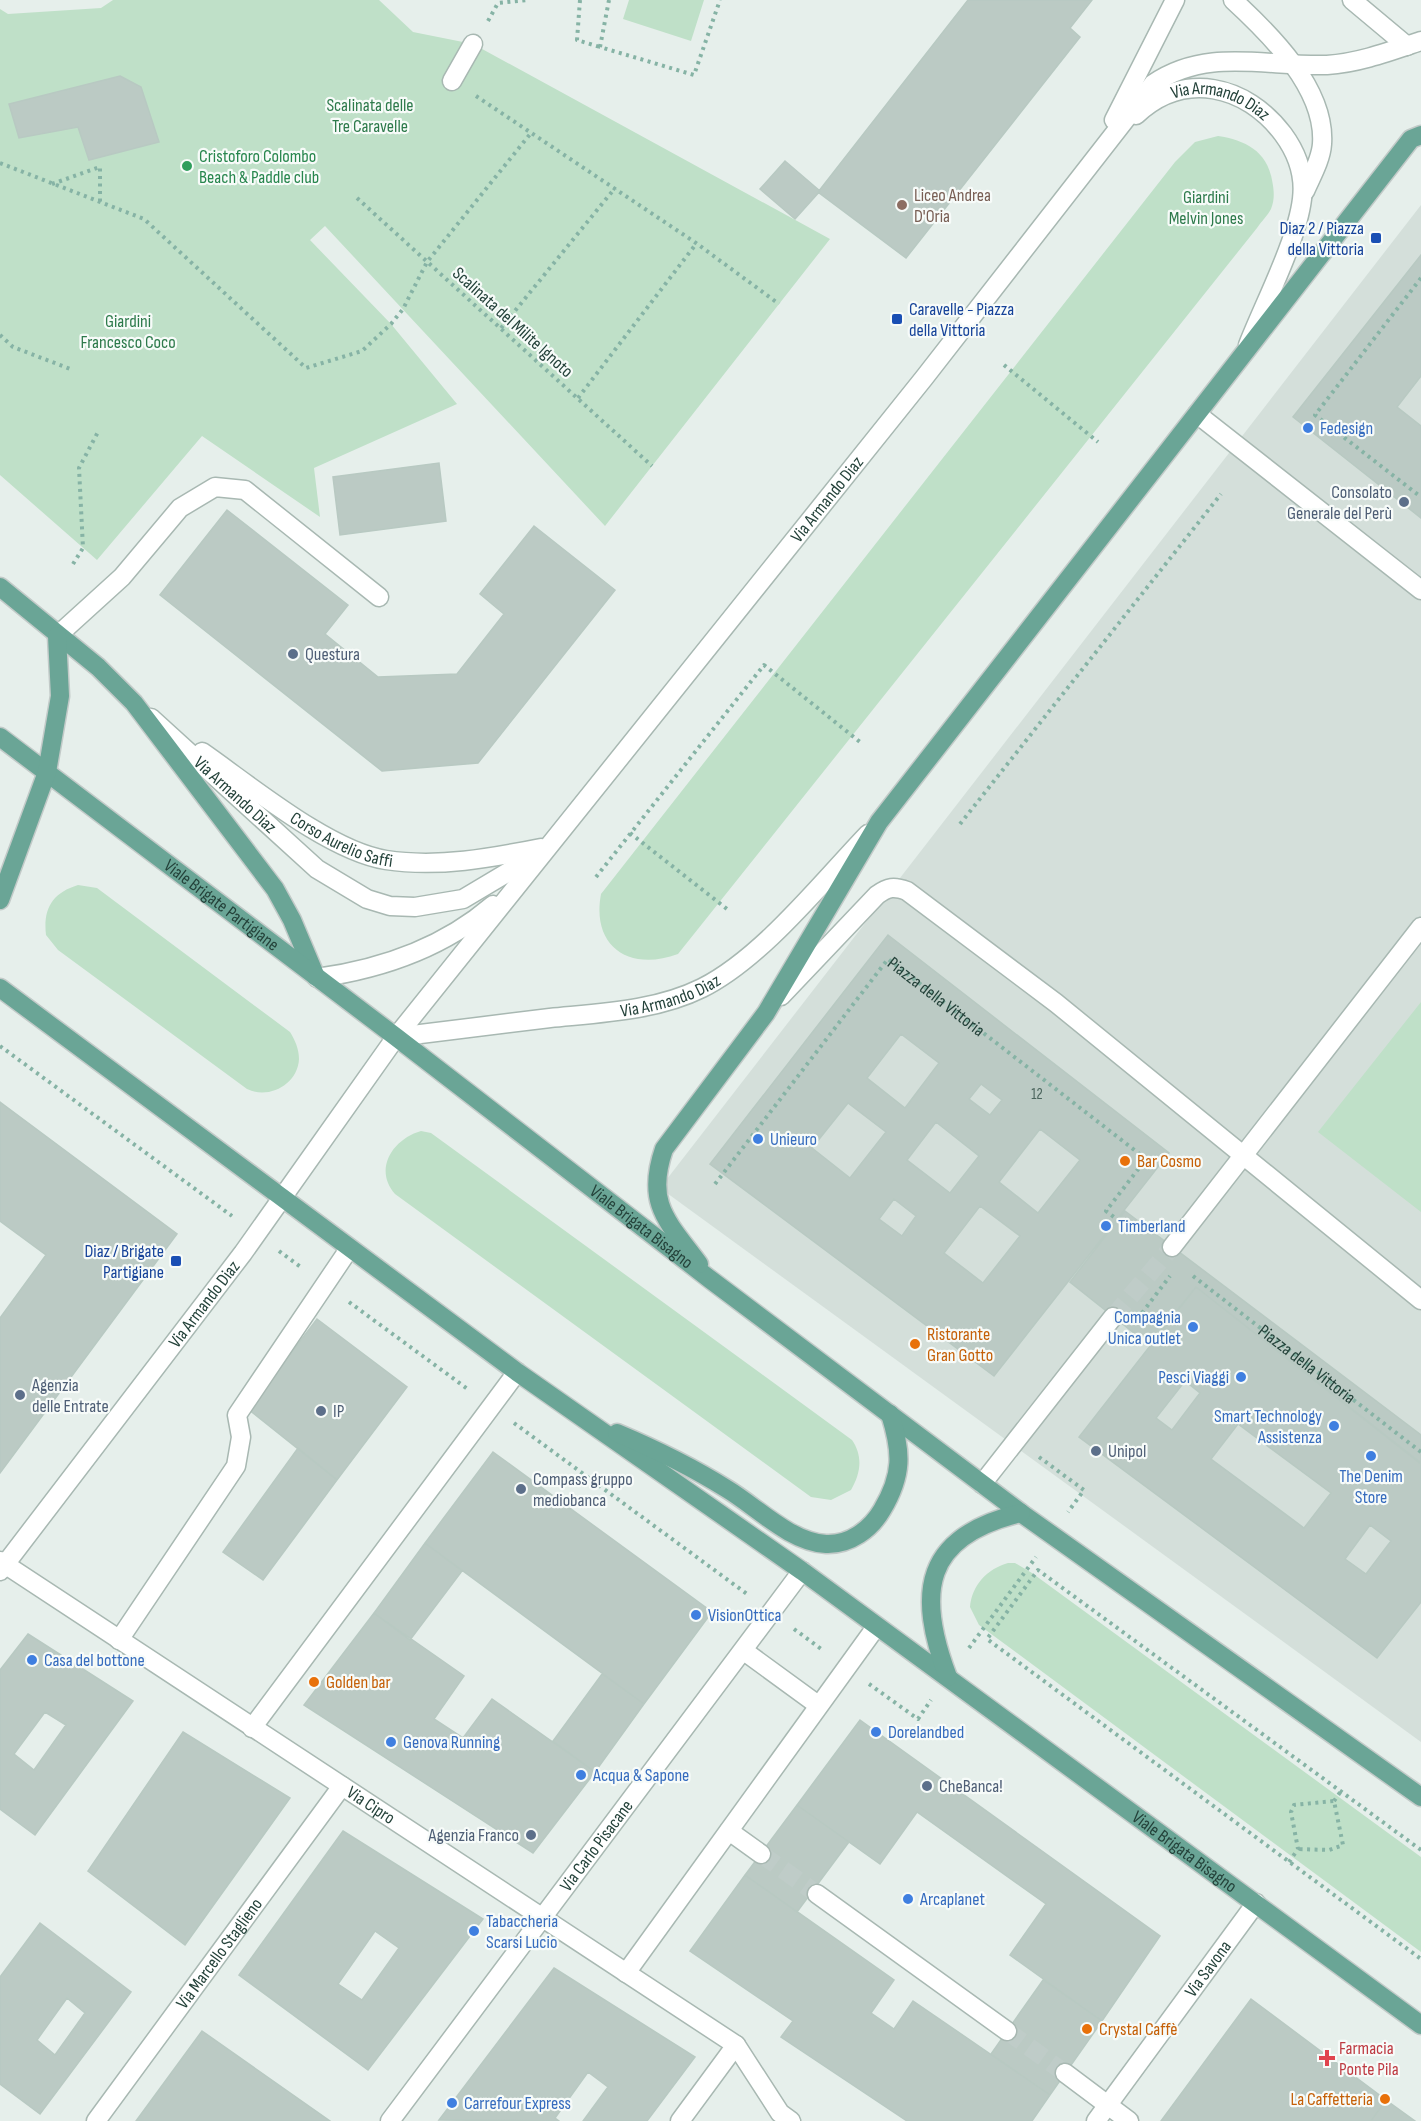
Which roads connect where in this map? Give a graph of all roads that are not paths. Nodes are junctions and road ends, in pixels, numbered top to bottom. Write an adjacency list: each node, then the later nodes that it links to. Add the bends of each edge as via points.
1 (1175, 0): 9 (street, Via Armando Diaz)
2 (1233, 0): 6 (street, via 1257,20)
3 (1352, 0): 4 (street)
4 (1414, 43): 6 (street, Via Armando Diaz, via 1328,65)
5 (473, 44): 7 (street)
6 (1290, 63): 9 (street, Via Armando Diaz, via 1205,63 1172,71 1153,84); 10 (street, Via Armando Diaz, via 1314,100 1322,125 1322,147)
7 (452, 81)
8 (1416, 137): 11 (main road, Via Armando Diaz)
9 (1100, 149): 10 (street, Via Armando Diaz, via 1148,104 1170,94 1189,88 1227,92 1260,108 1288,141 1302,173); 21 (street, Via Armando Diaz, via 924,378)
10 (1302, 198): 11 (street, Via Armando Diaz, via 1295,229)
11 (1245, 351): 12 (main road, Via Armando Diaz)
12 (1197, 414): 14 (street); 20 (main road, Via Armando Diaz)
13 (0, 587): 16 (main road, Corso Aurelio Saffi)
14 (1421, 590)
15 (379, 597): 16 (street, via 246,490 215,487 180,508 122,577)
16 (57, 636): 17 (main road, Corso Aurelio Saffi, via 98,667); 19 (main road, via 60,696)
17 (140, 709): 21 (street, Corso Aurelio Saffi, via 318,832 363,854 409,862 467,861); 21 (street, Via Armando Diaz, via 316,869 367,899 390,906 415,907 464,899); 24 (main road, Corso Aurelio Saffi, via 275,889)
18 (0, 737): 19 (main road, Viale Brigate Partigiane)
19 (47, 772): 22 (main road); 24 (main road, Viale Brigate Partigiane)
20 (879, 822): 26 (main road, Via Armando Diaz); 27 (street, Via Armando Diaz, via 766,940 730,971 702,988 656,1004 608,1012)
21 (552, 846): 24 (street, via 502,897 456,934 420,952); 27 (street, Via Armando Diaz)
22 (0, 900)
23 (1421, 927): 28 (street)
24 (316, 978): 27 (main road, Viale Brigate Partigiane)
25 (0, 988): 29 (main road)
26 (766, 1013): 28 (street, Via Armando Diaz, via 864,907 887,888 897,887 1056,1003); 32 (main road, Via Armando Diaz, via 664,1149 656,1171 655,1190 660,1207)
27 (396, 1037): 29 (street, Via Armando Diaz); 32 (main road, Viale Brigata Bisagno)
28 (1242, 1154): 30 (street); 33 (street)
29 (282, 1199): 31 (main road, Viale Brigata Bisagno); 40 (street, Via Armando Diaz)
30 (1172, 1247)
31 (349, 1249): 35 (main road, Viale Brigata Bisagno); 43 (street, via 237,1415 241,1437 236,1466)
32 (711, 1280): 36 (main road, Viale Brigata Bisagno)
33 (1421, 1300)
34 (1113, 1317): 38 (street)
35 (517, 1372): 37 (main road, Viale Brigata Bisagno); 47 (street)
36 (890, 1414): 37 (main road, Viale Brigata Bisagno, via 900,1461 890,1496 871,1526 845,1541 827,1544 794,1534 726,1488 661,1451); 38 (main road, Viale Brigata Bisagno)
37 (585, 1420): 41 (main road, Viale Brigata Bisagno)
38 (982, 1484): 39 (main road, Viale Brigata Bisagno)
39 (1021, 1513): 45 (main road, via 999,1518 962,1537 946,1553 934,1574 930,1618); 49 (main road, Viale Brigata Bisagno)
40 (2, 1565): 43 (street, Via Cipro)
41 (802, 1571): 42 (main road, Viale Brigata Bisagno); 44 (street, Via Carlo Pisacane)
42 (876, 1627): 45 (main road, Viale Brigata Bisagno); 46 (street)
43 (119, 1640): 47 (street, Via Cipro)
44 (744, 1651): 46 (street); 54 (street, Via Carlo Pisacane)
45 (948, 1677): 53 (main road, Viale Brigata Bisagno)
46 (818, 1705): 50 (street)
47 (252, 1728): 48 (street, Via Cipro)
48 (342, 1786): 54 (street, Via Cipro); 61 (street, Via Marcello Staglieno)
49 (1421, 1797)
50 (729, 1831): 51 (street); 55 (street)
51 (761, 1854)
52 (817, 1894): 57 (street)
53 (1256, 1904): 56 (main road, Viale Brigata Bisagno); 60 (street, Via Savona)
54 (543, 1917): 55 (street, Via Cipro); 62 (street, Via Carlo Pisacane)
55 (626, 1973): 58 (street, Via Cipro)
56 (1421, 2025)
57 (1006, 2031)
58 (736, 2045): 63 (street); 64 (street, via 780,2113)
59 (1065, 2073): 60 (street)
60 (1108, 2105): 65 (street, Via Savona); 66 (street)
61 (96, 2121)
62 (390, 2121)
63 (680, 2121)
64 (790, 2121)
65 (1096, 2121)
66 (1129, 2121)

